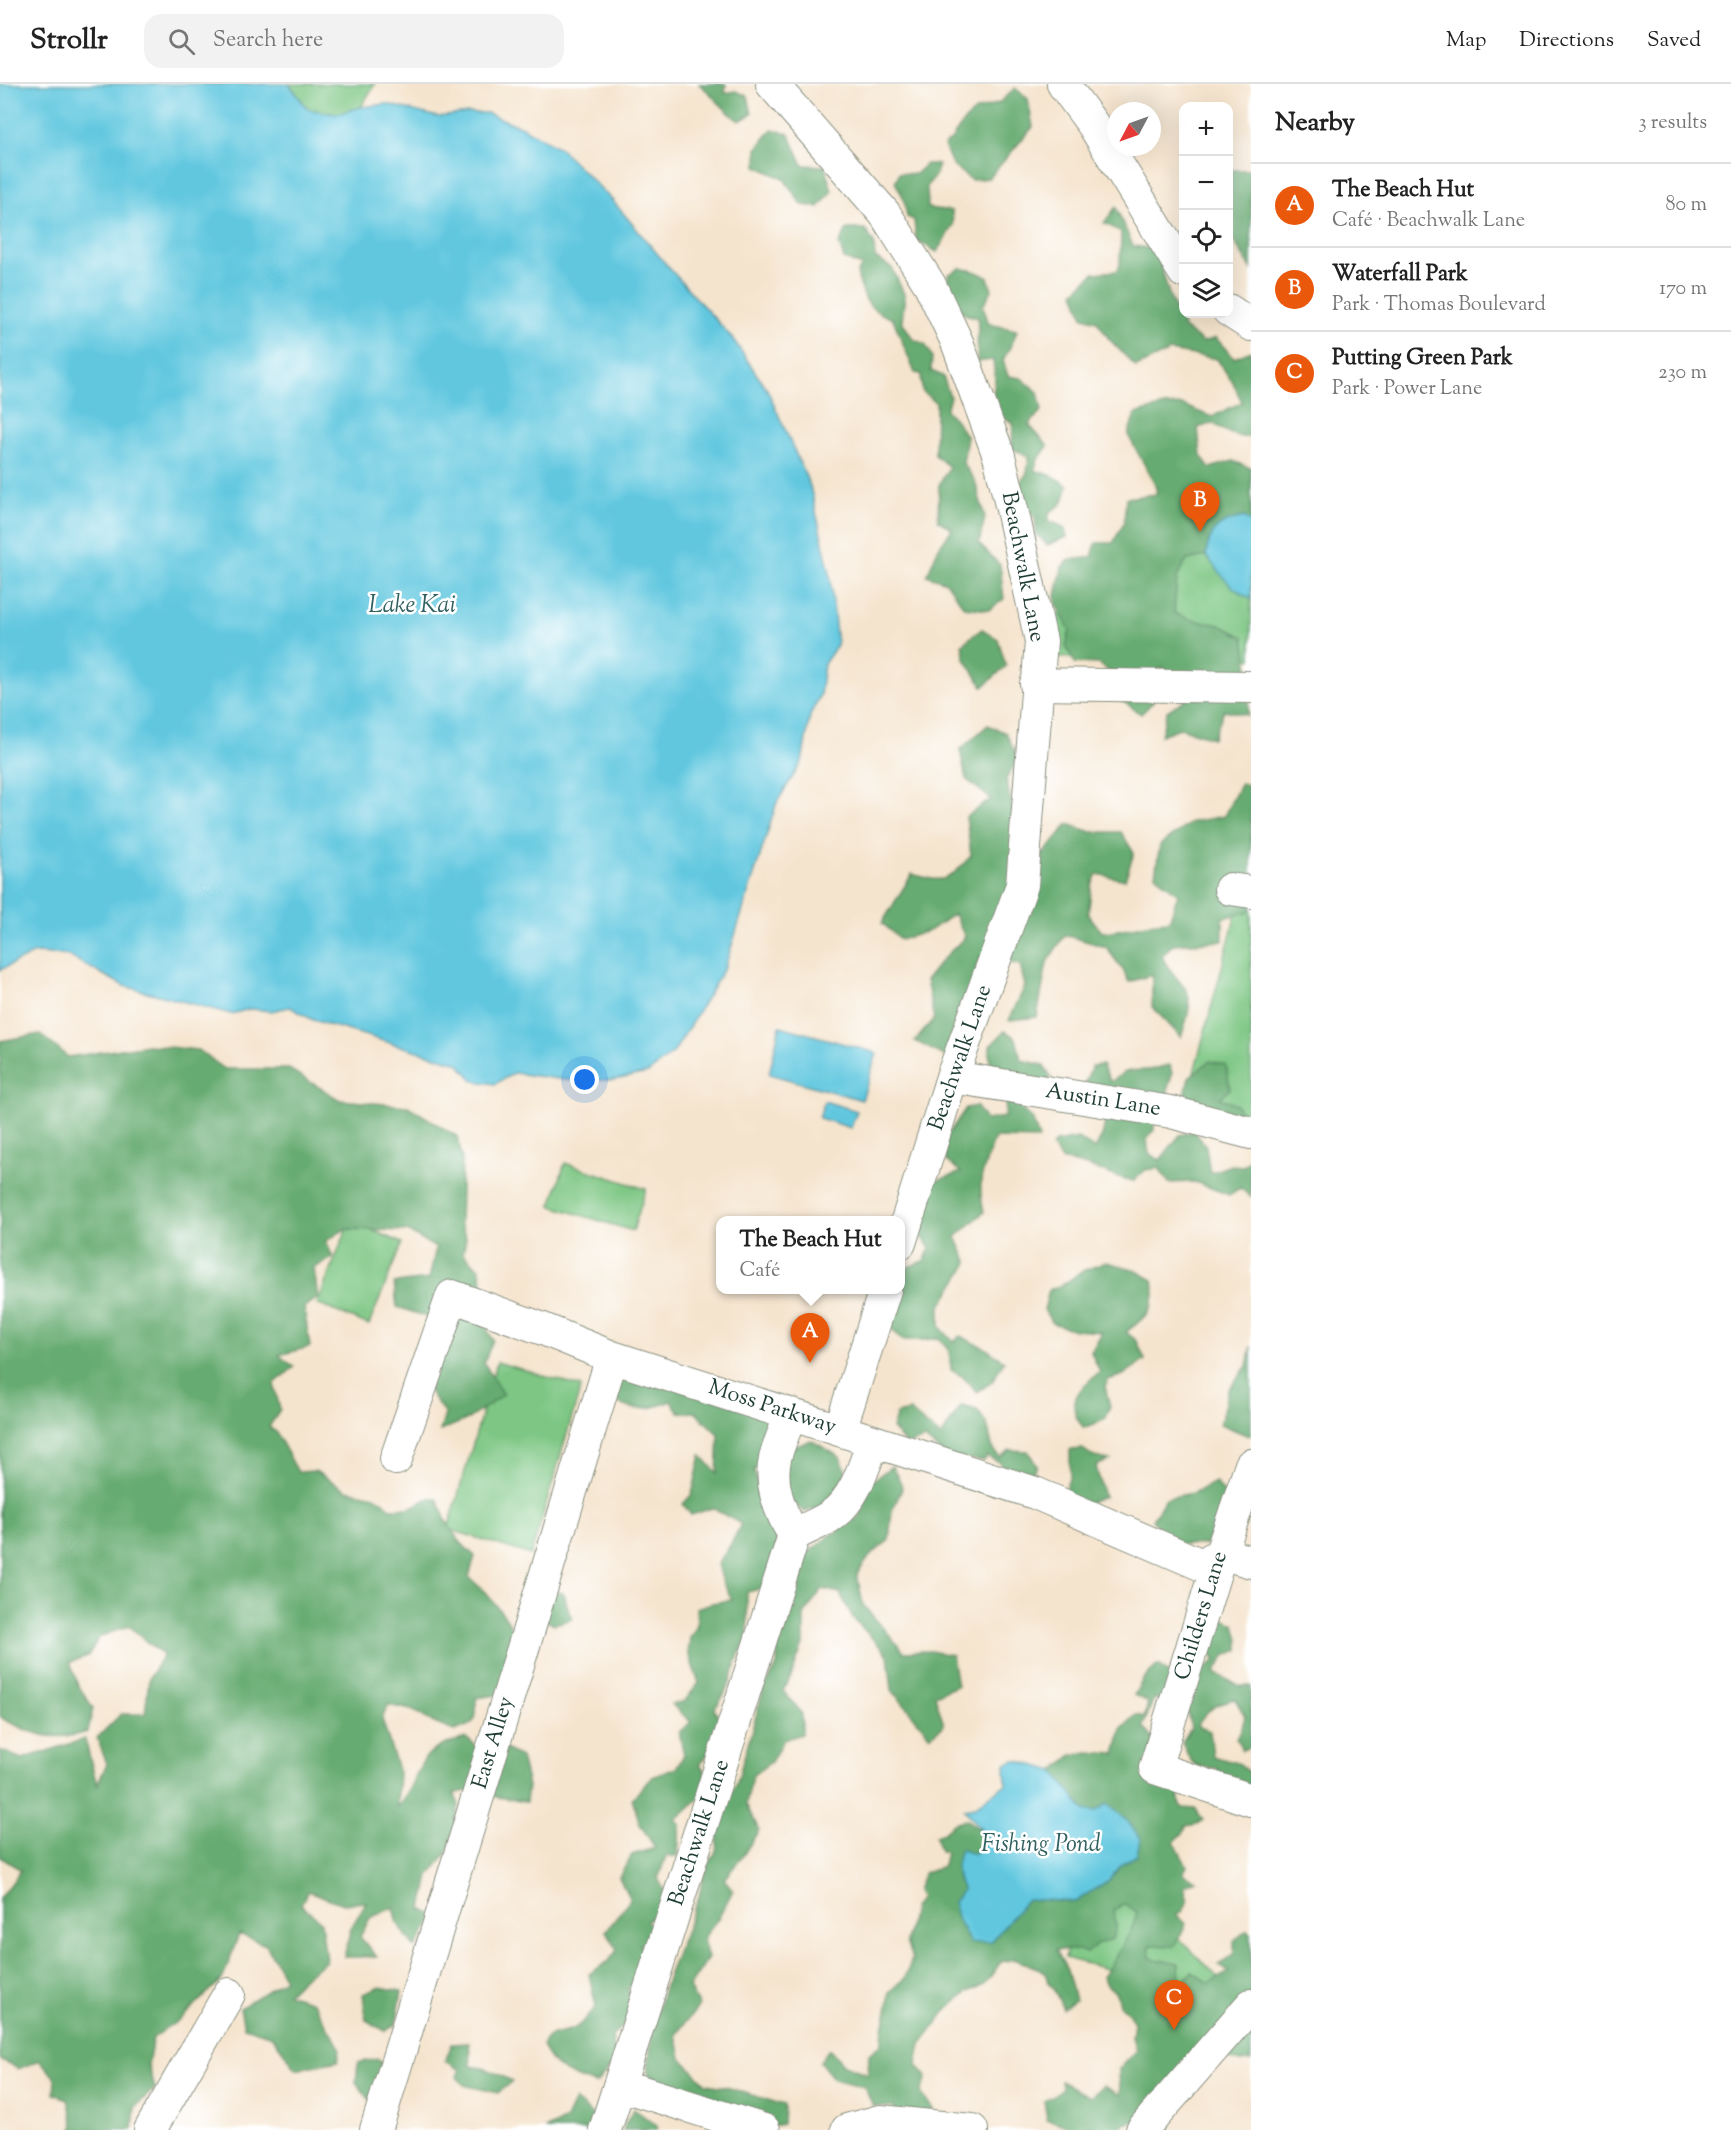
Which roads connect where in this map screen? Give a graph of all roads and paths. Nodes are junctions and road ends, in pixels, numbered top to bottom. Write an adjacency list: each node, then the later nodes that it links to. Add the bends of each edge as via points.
1 (772, 84): 6 (street, Beachwalk Lane, via 885,214 930,285 957,342 999,456 1012,509 1041,641)
2 (1063, 84): 3 (street, via 1094,126)
3 (1179, 264)
4 (1233, 313): 5 (street)
5 (1251, 326)
6 (1036, 684): 7 (street); 8 (street, Beachwalk Lane, via 1022,885)
7 (1251, 687)
8 (952, 1077): 9 (street, Austin Lane, via 1171,1112); 10 (street, Beachwalk Lane)
9 (1251, 1133)
10 (905, 1227)
11 (884, 1294): 14 (street)
12 (612, 1357): 13 (street, Moss Parkway); 16 (street, Moss Parkway, via 452,1296); 26 (street, East Alley)
13 (791, 1414): 14 (street, Moss Parkway); 18 (street, via 775,1460 774,1493)
14 (840, 1430): 15 (street, Moss Parkway)
15 (873, 1441): 18 (street, via 852,1493 833,1514); 19 (street, Moss Parkway, via 1035,1493 1202,1565)
16 (396, 1459)
17 (1251, 1465): 19 (street, Childers Lane)
18 (794, 1535): 24 (street, Beachwalk Lane)
19 (1221, 1553): 20 (street); 21 (street, Childers Lane, via 1155,1768)
20 (1251, 1562)
21 (1251, 1800)
22 (229, 1994): 25 (street)
23 (1251, 2005): 31 (street)
24 (620, 2085): 27 (street, Beachwalk Lane); 28 (street)
25 (150, 2130)
26 (376, 2130)
27 (605, 2130)
28 (764, 2130)
29 (847, 2130): 30 (street, via 880,2121)
30 (972, 2130)
31 (1142, 2130)

